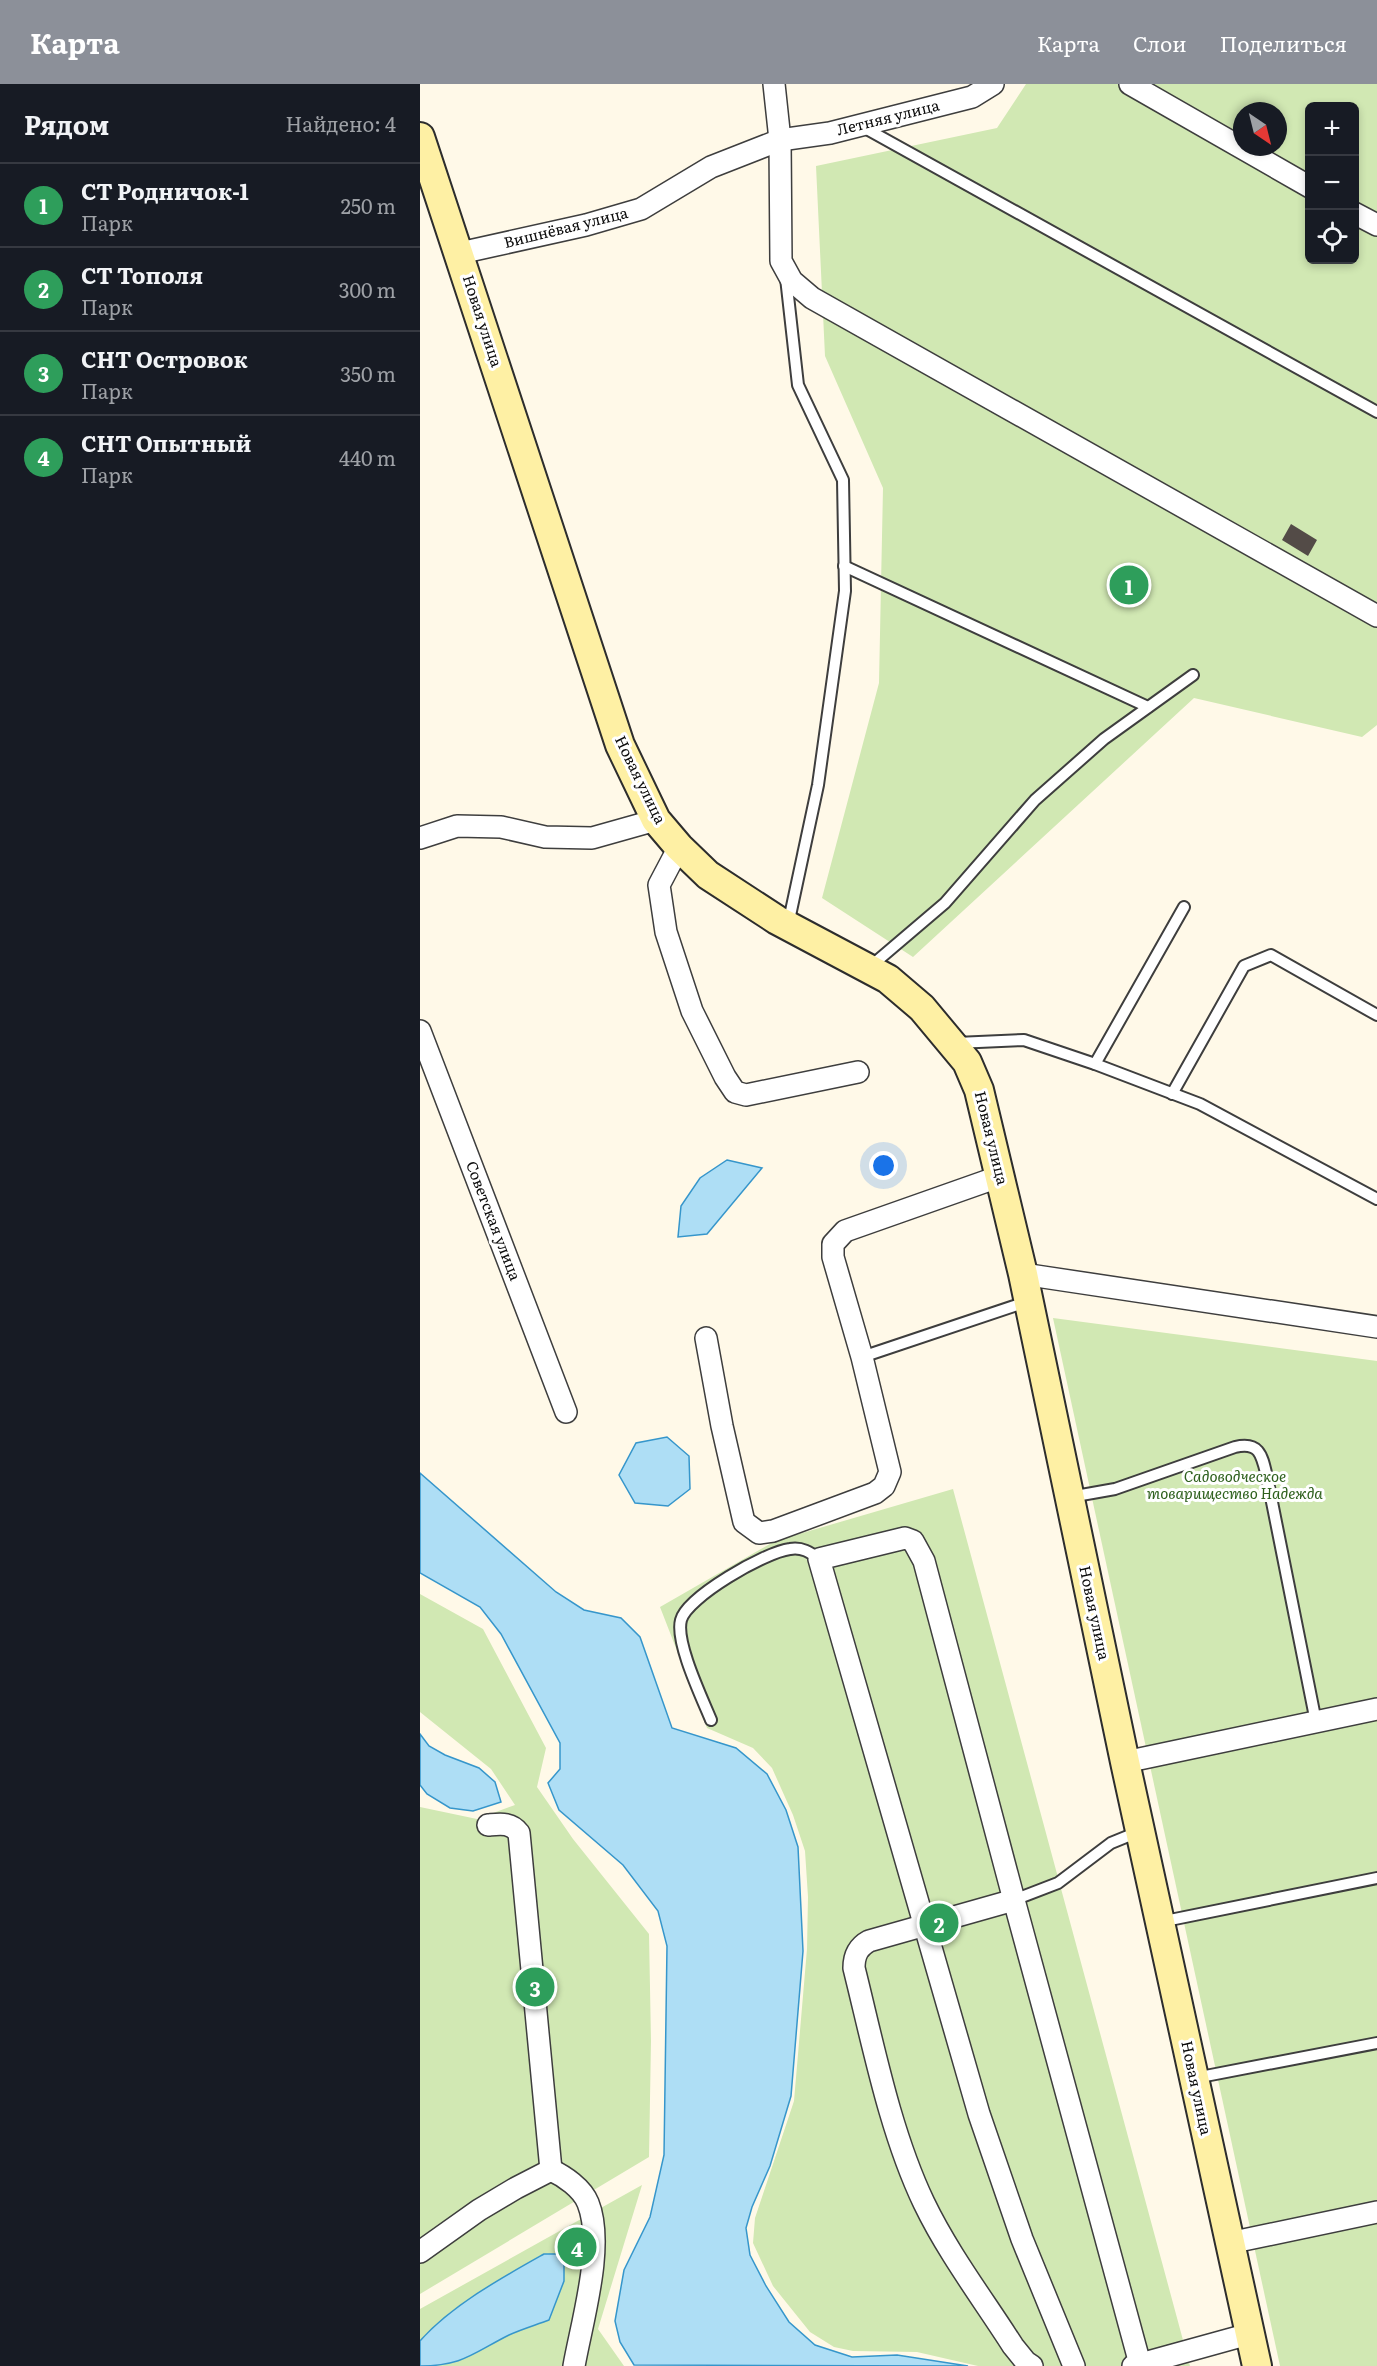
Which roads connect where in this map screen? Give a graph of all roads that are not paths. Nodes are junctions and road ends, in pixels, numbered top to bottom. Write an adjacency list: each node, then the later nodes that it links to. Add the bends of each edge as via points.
1 (774, 84): 6 (street)
2 (993, 84): 4 (street, Летняя улица, via 972,97)
3 (1130, 84): 7 (street)
4 (860, 125): 6 (street, Летняя улица); 12 (lane)
5 (420, 137): 10 (street, Новая улица)
6 (780, 140): 10 (street, Вишнёвая улица, via 711,167 641,209); 11 (street, via 781,261)
7 (1305, 184)
8 (1359, 216): 9 (street)
9 (1377, 225)
10 (460, 253): 17 (street, Новая улица, via 620,745)
11 (786, 272): 13 (lane, via 798,386 843,480); 14 (street, via 812,298)
12 (1377, 412)
13 (844, 566): 16 (lane); 21 (lane, via 818,786)
14 (1377, 616)
15 (1193, 675): 16 (lane)
16 (1148, 707): 22 (lane, via 1104,739 1035,800 945,903)
17 (656, 820): 18 (street, via 592,838 545,837 501,827 457,826); 19 (street, Новая улица)
18 (420, 838)
19 (679, 847): 21 (street, Новая улица, via 708,875); 27 (street, via 659,885 666,932 692,1011 735,1092 746,1095)
20 (1184, 907): 26 (lane)
21 (788, 925): 22 (street, Новая улица)
22 (869, 969): 25 (street, Новая улица, via 888,979 922,1008)
23 (1377, 1015): 28 (lane, via 1271,955 1244,966)
24 (420, 1031): 35 (street, Советская улица)
25 (951, 1043): 26 (lane, via 1024,1040); 29 (street, Новая улица, via 967,1062 980,1090)
26 (1095, 1064): 28 (lane)
27 (858, 1072)
28 (1172, 1094): 30 (lane, via 1200,1104)
29 (1001, 1176): 31 (street, Новая улица); 34 (street, via 845,1231 833,1244 832,1257)
30 (1377, 1199)
31 (1026, 1288): 32 (street); 34 (lane); 36 (street, Новая улица)
32 (1377, 1327)
33 (706, 1338): 34 (street, via 744,1522 759,1533 875,1493 888,1480 890,1472)
34 (862, 1357)
35 (566, 1412)
36 (1070, 1497): 40 (lane, via 1115,1489 1246,1445 1256,1449 1267,1477); 41 (street, Новая улица)
37 (819, 1558): 39 (lane, via 806,1550 790,1549 766,1556 695,1599 681,1618 681,1642); 45 (street, via 905,1538 919,1548); 47 (street)
38 (1377, 1709): 40 (street)
39 (711, 1720)
40 (1316, 1722): 41 (street)
41 (1125, 1762): 43 (street, Новая улица)
42 (488, 1825): 50 (street, via 503,1823 519,1833)
43 (1140, 1832): 45 (lane, via 1111,1843 1058,1883); 46 (street, Новая улица)
44 (1377, 1878): 46 (lane)
45 (1014, 1900): 47 (street); 56 (street)
46 (1160, 1922): 49 (street, Новая улица)
47 (924, 1925): 55 (street, via 1001,2181); 58 (street, via 862,1945 854,1958 856,1977 892,2115 924,2204 1013,2346)
48 (1377, 2043): 49 (lane)
49 (1194, 2078): 52 (street, Новая улица)
50 (550, 2170): 53 (street, via 488,2204); 57 (street, via 564,2176 584,2195 592,2220 591,2273)
51 (1377, 2212): 52 (street)
52 (1229, 2243): 54 (street, Новая улица)
53 (420, 2252)
54 (1249, 2334): 56 (street); 59 (street, Новая улица)
55 (1068, 2365)
56 (1136, 2365)
57 (574, 2366)
58 (1032, 2366)
59 (1257, 2366)

